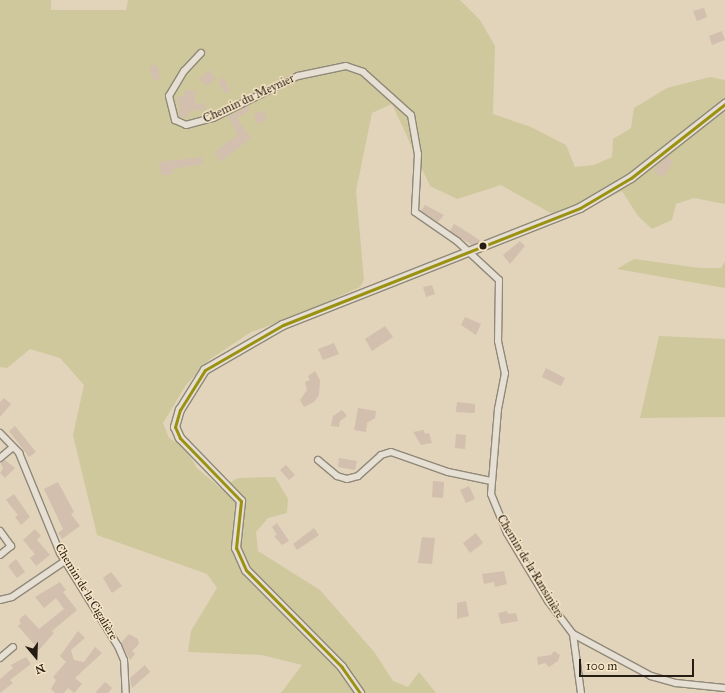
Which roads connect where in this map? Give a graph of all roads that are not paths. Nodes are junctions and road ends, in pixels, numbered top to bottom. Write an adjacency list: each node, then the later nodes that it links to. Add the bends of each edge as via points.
1 (201, 53): 3 (street, Chemin du Meynier, via 184,72 170,96 175,120 186,124 213,118 298,76 346,66 363,72 411,115 418,154 415,212)
2 (725, 104): 3 (street, via 611,192 580,208)
3 (471, 252): 8 (street, Chemin de la Ransinière, via 499,280 498,341 505,373 498,409); 18 (street, via 284,325 205,370 180,410 175,427 180,438 241,501 236,548 246,570 342,666)
4 (0, 433): 5 (street, Chemin de la Cigalière)
5 (13, 446): 6 (street); 11 (street, Chemin de la Cigalière, via 19,453)
6 (0, 458)
7 (318, 460): 8 (street, via 337,476 347,479 358,476 381,455 391,452 448,472)
8 (491, 482): 13 (street, Chemin de la Ransinière, via 498,514 507,533 548,601)
9 (0, 531): 10 (street, via 11,546)
10 (0, 555)
11 (65, 561): 12 (street, via 12,597); 17 (street, Chemin de la Cigalière, via 118,646 124,660)
12 (0, 600)
13 (573, 634): 16 (street, Chemin de la Ransinière, via 651,676 676,683); 19 (street)
14 (13, 647): 15 (street)
15 (0, 658)
16 (725, 688)
17 (126, 693)
18 (360, 693)
19 (581, 693)

